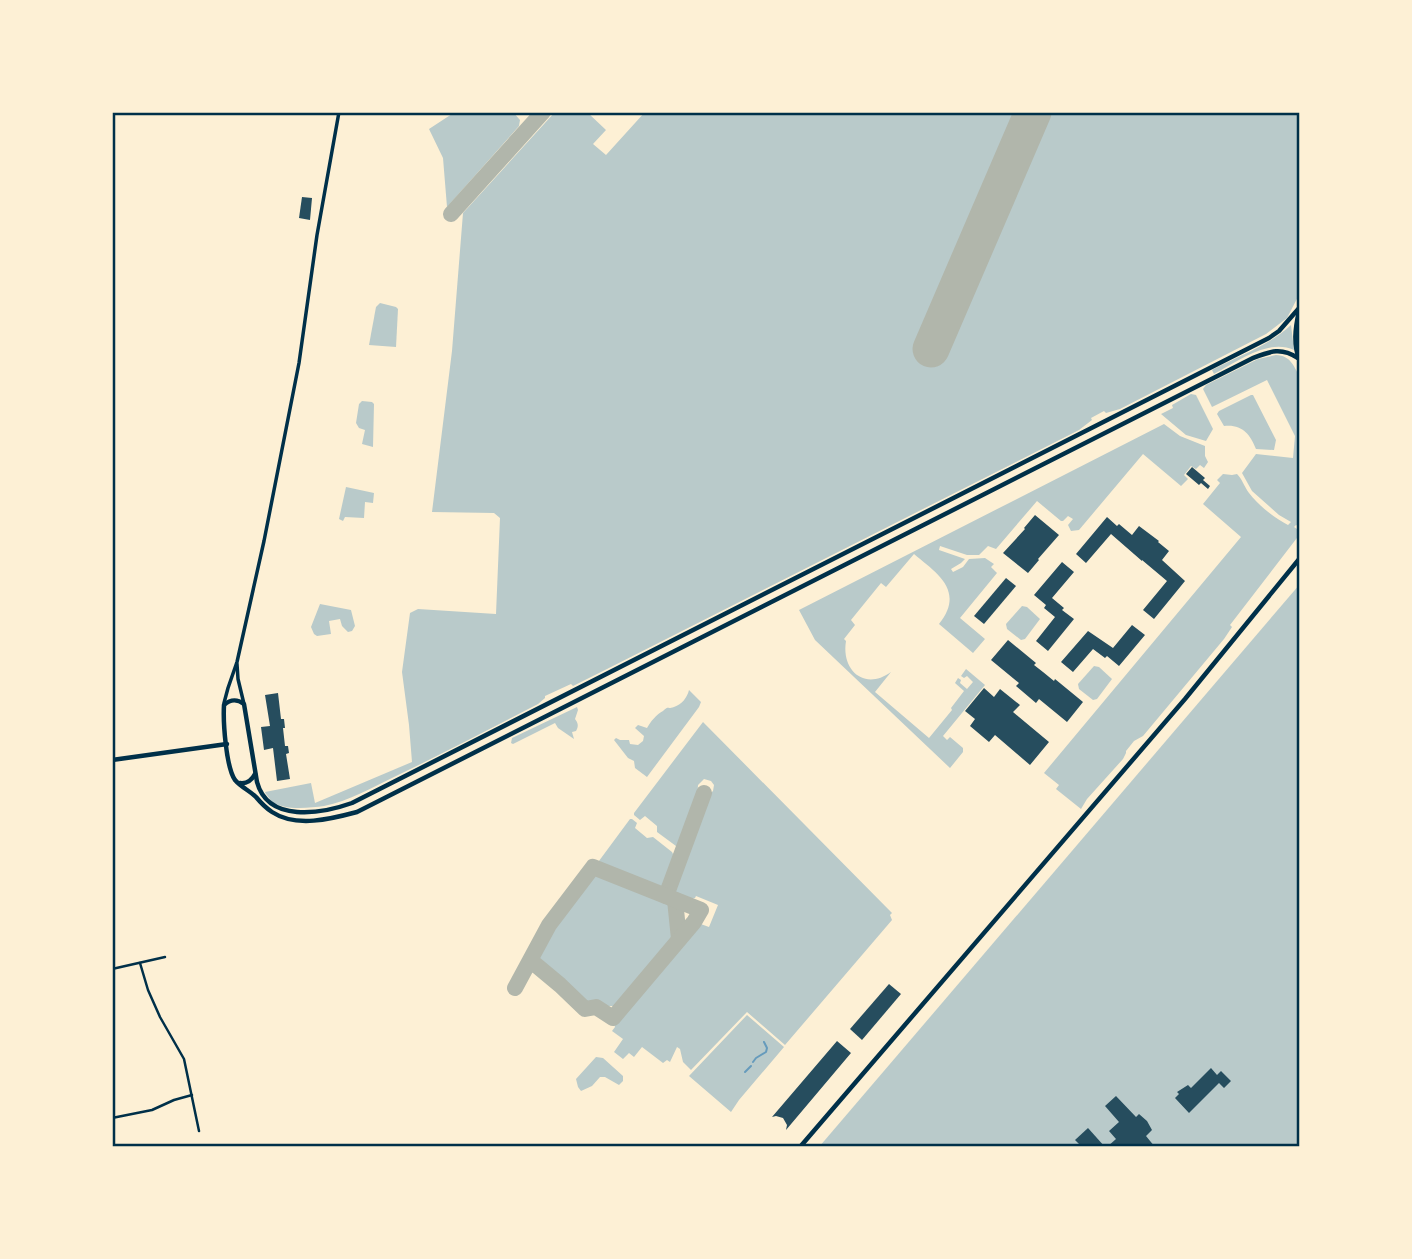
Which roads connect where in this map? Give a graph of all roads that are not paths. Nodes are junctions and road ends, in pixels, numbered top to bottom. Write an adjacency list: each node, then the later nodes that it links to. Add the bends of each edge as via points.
1 (339, 112): 13 (main road, via 295,388)
2 (1300, 307): 3 (main road, via 1294,335); 4 (main road, via 1279,331)
3 (1299, 360): 5 (main road, via 1287,352 1272,352)
4 (1205, 370): 5 (main road); 6 (main road)
5 (1210, 380): 7 (main road)
6 (1124, 411): 7 (main road); 8 (main road)
7 (1129, 421): 9 (main road)
8 (1037, 455): 9 (main road); 11 (main road)
9 (1042, 465): 12 (main road)
10 (1300, 558): 30 (main road, via 1185,699)
11 (798, 576): 12 (main road); 14 (main road)
12 (803, 586): 15 (main road)
13 (237, 662): 16 (main road); 17 (main road)
14 (615, 669): 15 (main road); 19 (main road)
15 (620, 679): 21 (main road)
16 (244, 704): 17 (main road, via 234,700); 22 (main road)
17 (224, 705): 18 (main road)
18 (226, 744): 20 (main road); 23 (main road)
19 (438, 759): 21 (main road); 22 (main road, via 352,803 305,812 270,803 258,789)
20 (112, 760)
21 (443, 769): 23 (main road, via 357,812 326,819 288,819 274,814)
22 (255, 773): 23 (main road, via 248,782)
23 (236, 781)
24 (166, 957): 25 (street)
25 (140, 963): 26 (street); 27 (street, via 160,1017 184,1059)
26 (112, 968)
27 (192, 1095): 28 (street); 29 (street)
28 (112, 1118)
29 (199, 1131)
30 (800, 1147)

